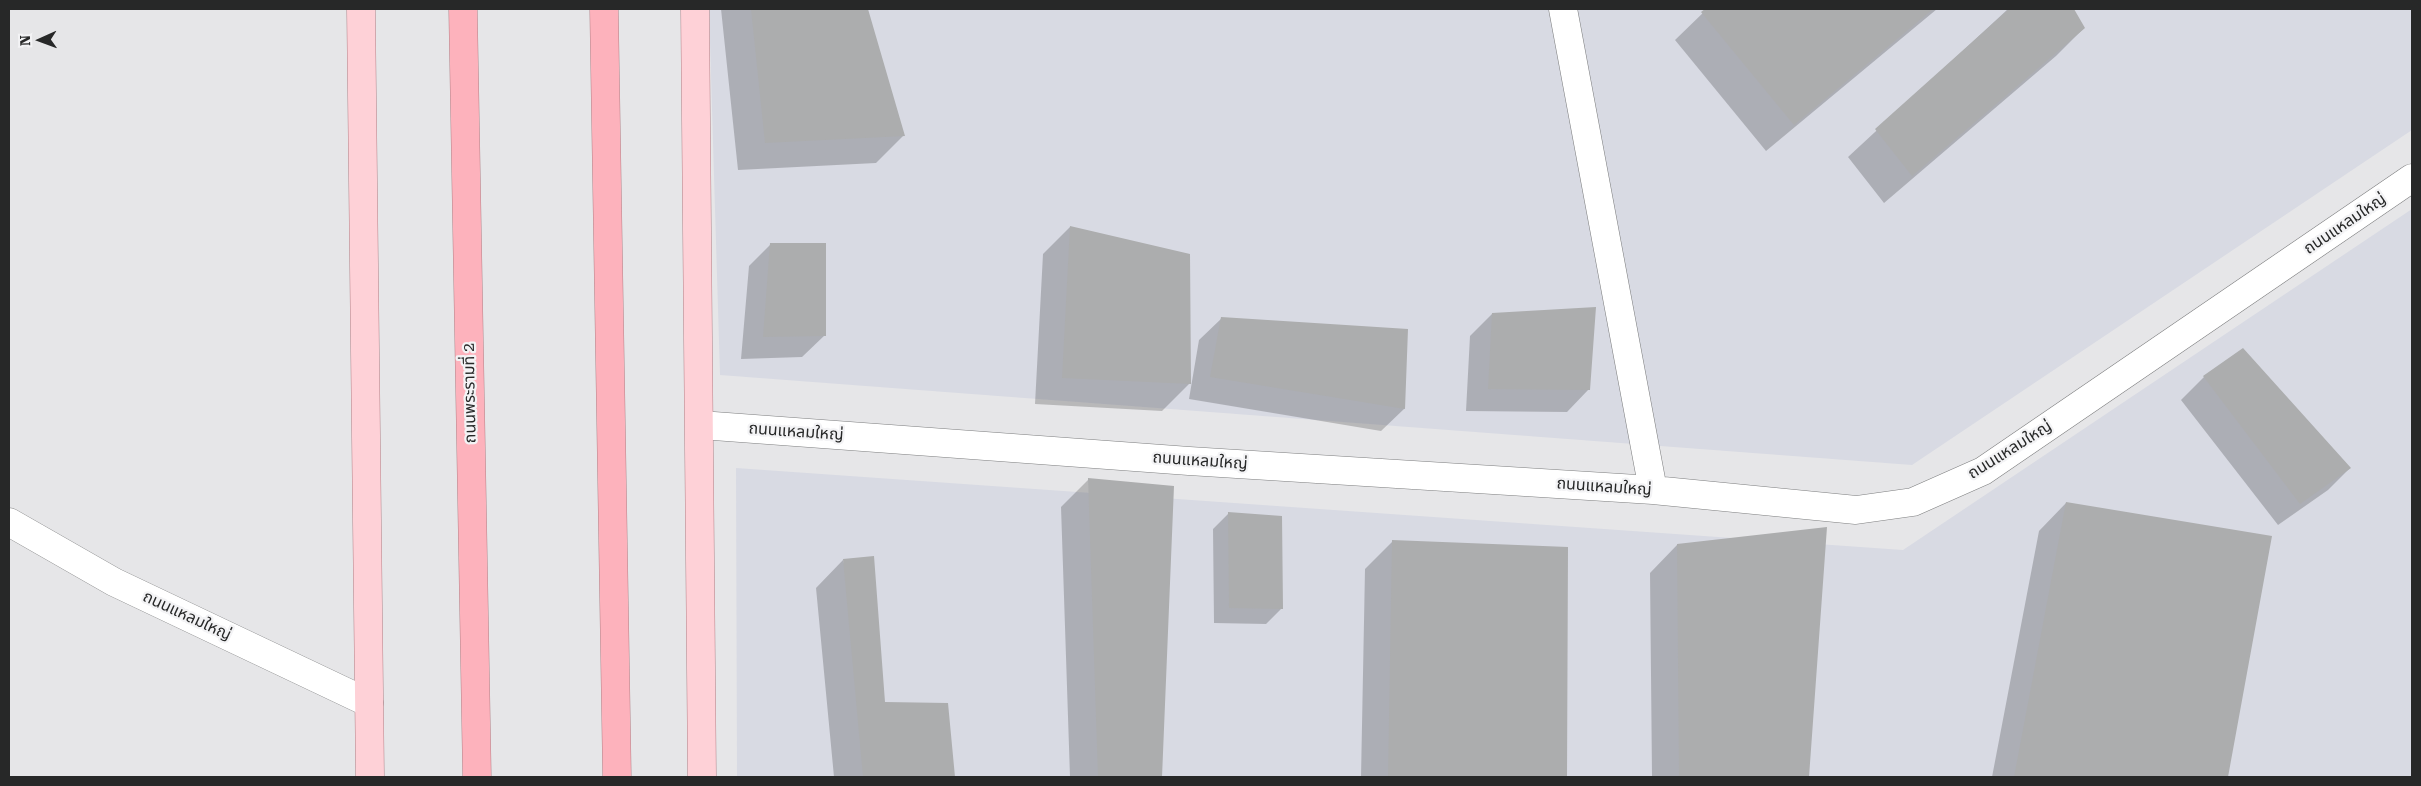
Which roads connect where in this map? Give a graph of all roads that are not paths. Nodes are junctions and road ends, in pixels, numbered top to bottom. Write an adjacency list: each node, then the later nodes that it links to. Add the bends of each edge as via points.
1 (362, 9): 10 (main road)
2 (463, 9): 12 (highway, ถนนพระรามที่ 2)
3 (604, 9): 13 (highway)
4 (695, 9): 7 (main road)
5 (1563, 9): 8 (street)
6 (2412, 178): 8 (street, ถนนแหลมใหญ่, via 1983,471 1913,502 1856,510)
7 (700, 426): 8 (street, ถนนแหลมใหญ่); 14 (main road)
8 (1653, 490)
9 (9, 522): 10 (street, ถนนแหลมใหญ่, via 114,582)
10 (369, 703): 11 (main road)
11 (370, 777)
12 (477, 777)
13 (617, 777)
14 (702, 777)

